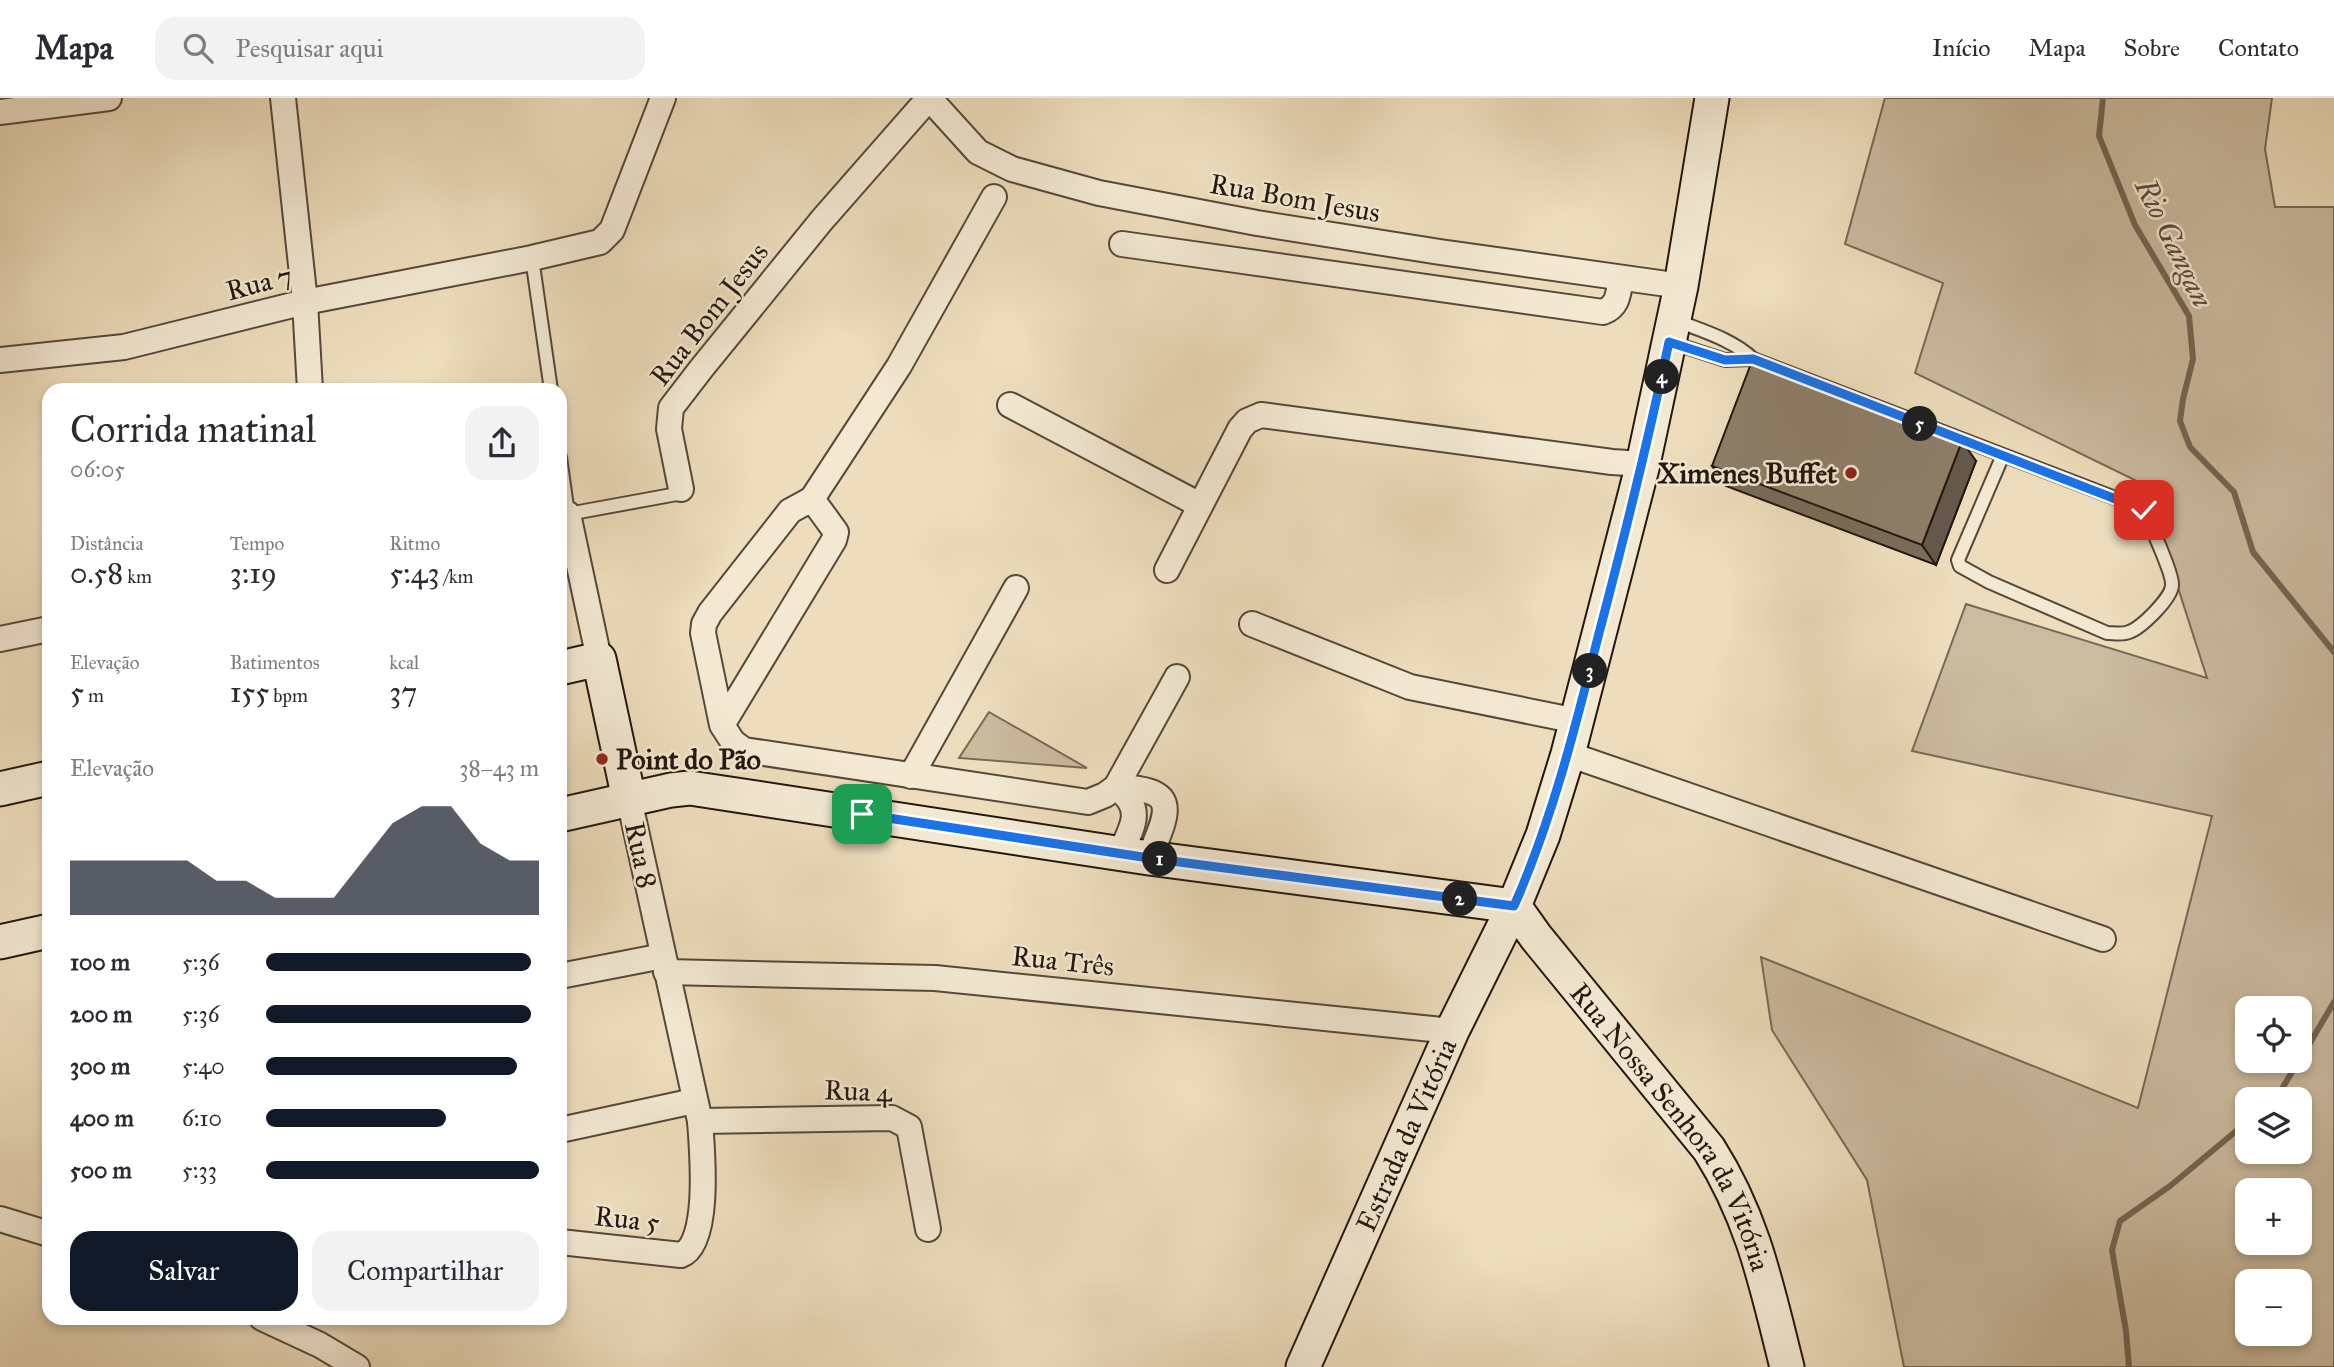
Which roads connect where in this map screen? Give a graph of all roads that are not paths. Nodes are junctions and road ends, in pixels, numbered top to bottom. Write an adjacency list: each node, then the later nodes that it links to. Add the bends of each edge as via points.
1 (109, 98): 6 (street)
2 (283, 98): 12 (street)
3 (663, 98): 9 (street, Rua 7, via 612,230 600,242)
4 (929, 98): 10 (street, Rua Bom Jesus, via 978,152 1013,169 1099,193 1257,223); 21 (street, Rua Bom Jesus, via 822,219 671,408 669,429)
5 (1712, 98): 11 (main road, Estrada da Vitória)
6 (0, 112)
7 (994, 197): 22 (street, via 899,366)
8 (1122, 244): 10 (street, via 1603,312 1612,309 1617,300)
9 (532, 258): 12 (street, Rua 7); 17 (lane)
10 (1621, 278): 11 (street, Rua Bom Jesus)
11 (1681, 286): 13 (main road, Estrada da Vitória)
12 (305, 302): 15 (street, Rua 7, via 124,346); 16 (street)
13 (1672, 331): 14 (lane, via 1730,342); 14 (lane, via 1725,360); 20 (main road, Estrada da Vitória)
14 (1753, 359): 19 (lane)
15 (0, 360)
16 (310, 383)
17 (550, 383)
18 (1010, 405): 23 (street)
19 (2003, 456): 19 (lane, via 2144,510 2172,584 2169,594 2140,627 2125,634 2107,633 1960,566 1958,560)
20 (1643, 464): 23 (street, via 1261,415 1240,429); 34 (main road, Estrada da Vitória)
21 (681, 489): 24 (lane, via 677,494)
22 (812, 499): 35 (street, via 833,525 834,540); 35 (street, via 790,511 704,624)
23 (1200, 505): 26 (street)
24 (567, 514)
25 (567, 527): 31 (street, Rua 8)
26 (1167, 570)
27 (1016, 588): 37 (street)
28 (1252, 624): 34 (street, via 1410,687)
29 (42, 630): 30 (street)
30 (0, 639)
31 (599, 659): 32 (main road); 41 (main road, Rua 8)
32 (567, 666)
33 (1177, 677): 39 (street)
34 (1577, 721): 36 (main road, Estrada da Vitória)
35 (722, 725): 37 (street, via 733,743 744,750)
36 (1568, 754): 44 (main road, Estrada da Vitória); 48 (street)
37 (911, 776): 39 (street, via 1079,802 1096,800)
38 (42, 780): 40 (main road)
39 (1115, 787): 43 (street, via 1129,798 1134,813)
40 (0, 789)
41 (629, 799): 42 (main road); 43 (main road, via 690,788); 50 (street, Rua 8)
42 (567, 813)
43 (1134, 856): 44 (main road)
44 (1514, 906): 46 (main road, Rua Nossa Senhora da Vitória); 47 (main road, Estrada da Vitória)
45 (42, 933): 49 (main road)
46 (1536, 937): 47 (main road, via 1512,933); 63 (main road, Rua Nossa Senhora da Vitória, via 1726,1175 1753,1238)
47 (1496, 939): 52 (main road, Estrada da Vitória)
48 (2103, 939)
49 (0, 942)
50 (664, 964): 51 (street, Rua Três); 52 (street, Rua Três, via 935,978); 53 (street, Rua 8)
51 (567, 975)
52 (1452, 1031): 62 (main road, Estrada da Vitória)
53 (697, 1111): 54 (street, Rua 4); 56 (street, Rua 4, via 903,1122 909,1127); 59 (street, Rua 8, via 703,1173 700,1217)
54 (567, 1129)
55 (0, 1219): 57 (street)
56 (928, 1229)
57 (42, 1232)
58 (567, 1243): 59 (street, Rua 5, via 681,1255)
59 (688, 1252)
60 (277, 1325): 61 (street)
61 (357, 1367)
62 (1303, 1367)
63 (1787, 1367)

